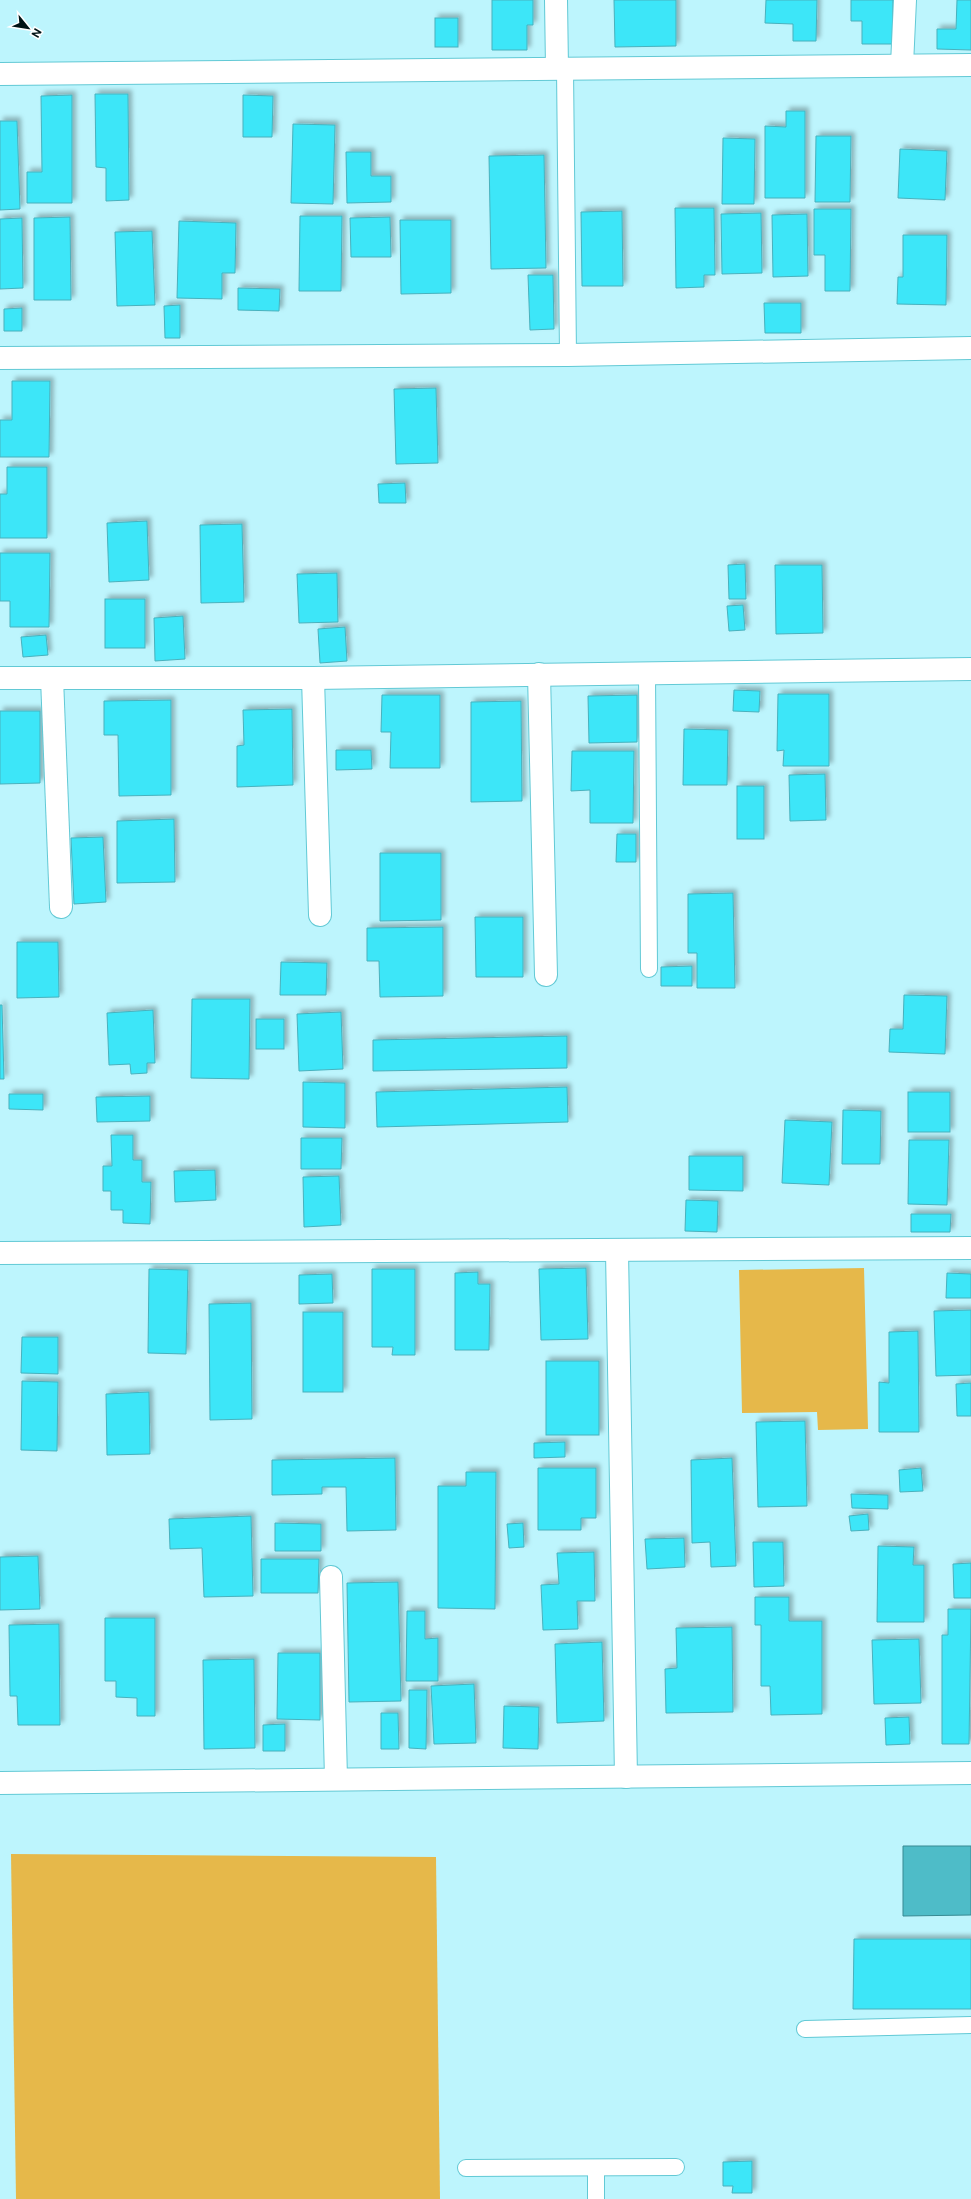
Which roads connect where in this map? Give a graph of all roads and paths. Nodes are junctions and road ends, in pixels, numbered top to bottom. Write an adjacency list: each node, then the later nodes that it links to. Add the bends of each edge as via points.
1 (556, 0): 5 (street)
2 (905, 0): 3 (street)
3 (902, 65): 4 (street); 5 (street)
4 (971, 65)
5 (561, 69): 6 (street); 8 (lane)
6 (0, 74)
7 (971, 348): 8 (street)
8 (568, 355): 9 (street)
9 (0, 358)
10 (971, 670): 11 (street)
11 (647, 673): 12 (street); 18 (lane)
12 (539, 674): 15 (street); 19 (street)
13 (0, 678): 14 (street)
14 (52, 678): 15 (street); 16 (street)
15 (313, 678): 17 (street)
16 (61, 907)
17 (320, 915)
18 (649, 969)
19 (546, 975)
20 (971, 1248): 21 (street)
21 (617, 1251): 22 (street); 25 (street)
22 (0, 1253)
23 (331, 1577): 26 (street)
24 (971, 1773): 25 (street)
25 (626, 1777): 26 (street)
26 (336, 1779): 27 (street)
27 (0, 1783)
28 (971, 2025): 29 (lane)
29 (805, 2028)
30 (466, 2168): 31 (lane)
31 (596, 2168): 32 (lane); 33 (lane)
32 (676, 2168)
33 (596, 2199)

